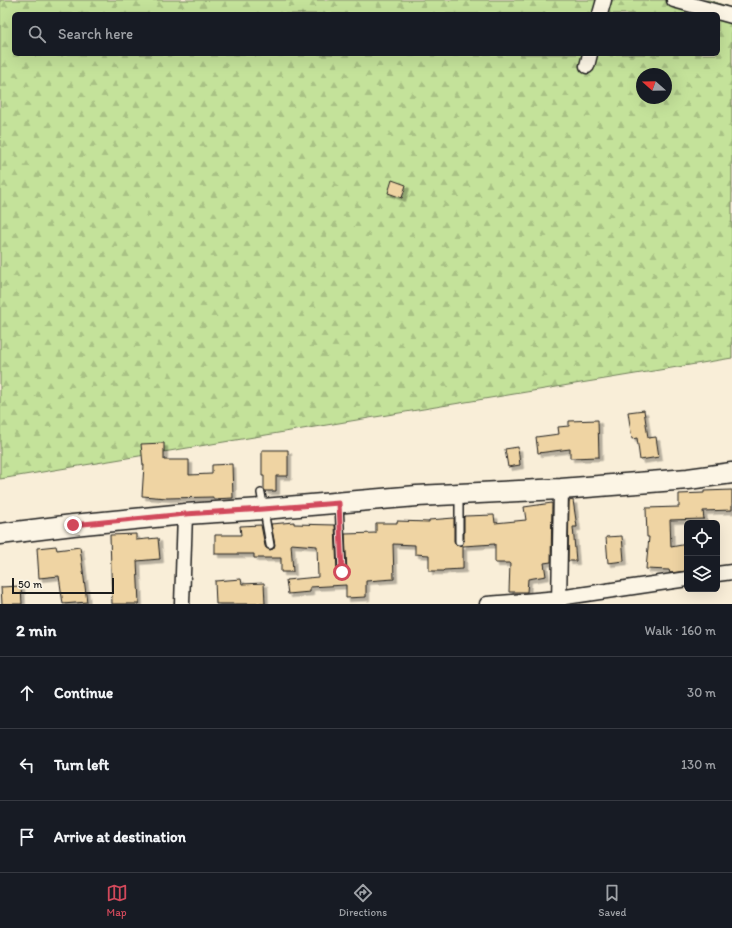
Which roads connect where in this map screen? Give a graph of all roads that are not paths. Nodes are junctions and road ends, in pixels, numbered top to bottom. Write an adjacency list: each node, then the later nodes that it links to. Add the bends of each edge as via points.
1 (604, 0): 3 (street)
2 (674, 0): 4 (street)
3 (601, 12)
4 (718, 12)
5 (720, 13): 6 (street)
6 (732, 16)
7 (732, 473): 8 (street, via 688,480)
8 (561, 489): 9 (street); 20 (street)
9 (459, 494): 11 (street); 14 (lane)
10 (262, 501): 11 (street); 12 (street); 15 (lane)
11 (339, 503): 16 (lane)
12 (185, 514): 13 (street); 21 (street)
13 (0, 534)
14 (459, 541)
15 (270, 545)
16 (342, 572)
17 (732, 572): 18 (street)
18 (720, 574)
19 (684, 580): 20 (street)
20 (559, 601): 22 (street)
21 (182, 604)
22 (487, 604)

